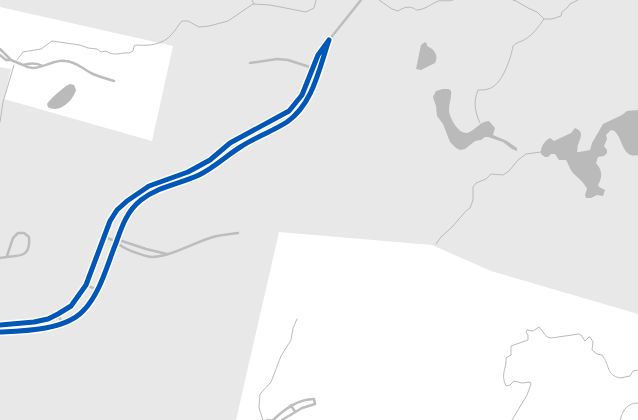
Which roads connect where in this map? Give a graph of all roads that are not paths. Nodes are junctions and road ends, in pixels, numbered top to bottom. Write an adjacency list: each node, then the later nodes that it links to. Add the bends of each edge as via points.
1 (361, 0): 2 (street)
2 (329, 40): 7 (street, via 319,52); 8 (street)
3 (0, 49): 5 (street)
4 (0, 55): 5 (street)
5 (10, 60): 9 (street, via 23,65 43,66 65,60)
6 (250, 62): 7 (street, via 288,60)
7 (313, 68): 8 (street); 10 (street, via 302,95)
8 (319, 70): 11 (street, via 309,97)
9 (114, 81)
10 (291, 108): 11 (street); 12 (street)
11 (297, 114): 13 (street)
12 (252, 131): 13 (street); 14 (street)
13 (256, 138): 15 (street)
14 (190, 171): 15 (street); 16 (street, via 149,186)
15 (194, 177): 17 (street, via 153,192)
16 (133, 196): 17 (street); 19 (street, via 114,213)
17 (138, 202): 20 (street, via 126,216)
18 (238, 233): 21 (street, via 213,237)
19 (104, 237): 20 (street); 24 (street)
20 (116, 241): 21 (street, via 125,241); 21 (street, via 122,247 148,256); 25 (street)
21 (167, 254)
22 (7, 256): 22 (street, via 25,253 30,246 29,237 24,233 18,233 13,238); 23 (street)
23 (0, 258)
24 (86, 285): 25 (street); 26 (street, via 71,306)
25 (98, 290): 28 (street, via 83,311)
26 (58, 314): 27 (street, via 34,322); 28 (street)
27 (14, 323): 29 (street); 30 (street)
28 (62, 323): 30 (street)
29 (0, 325)
30 (15, 331): 31 (street)
31 (0, 332)
32 (291, 405): 33 (street); 33 (street, via 314,399 315,404); 34 (street)
33 (295, 412): 35 (street)
34 (273, 420)
35 (282, 420)

